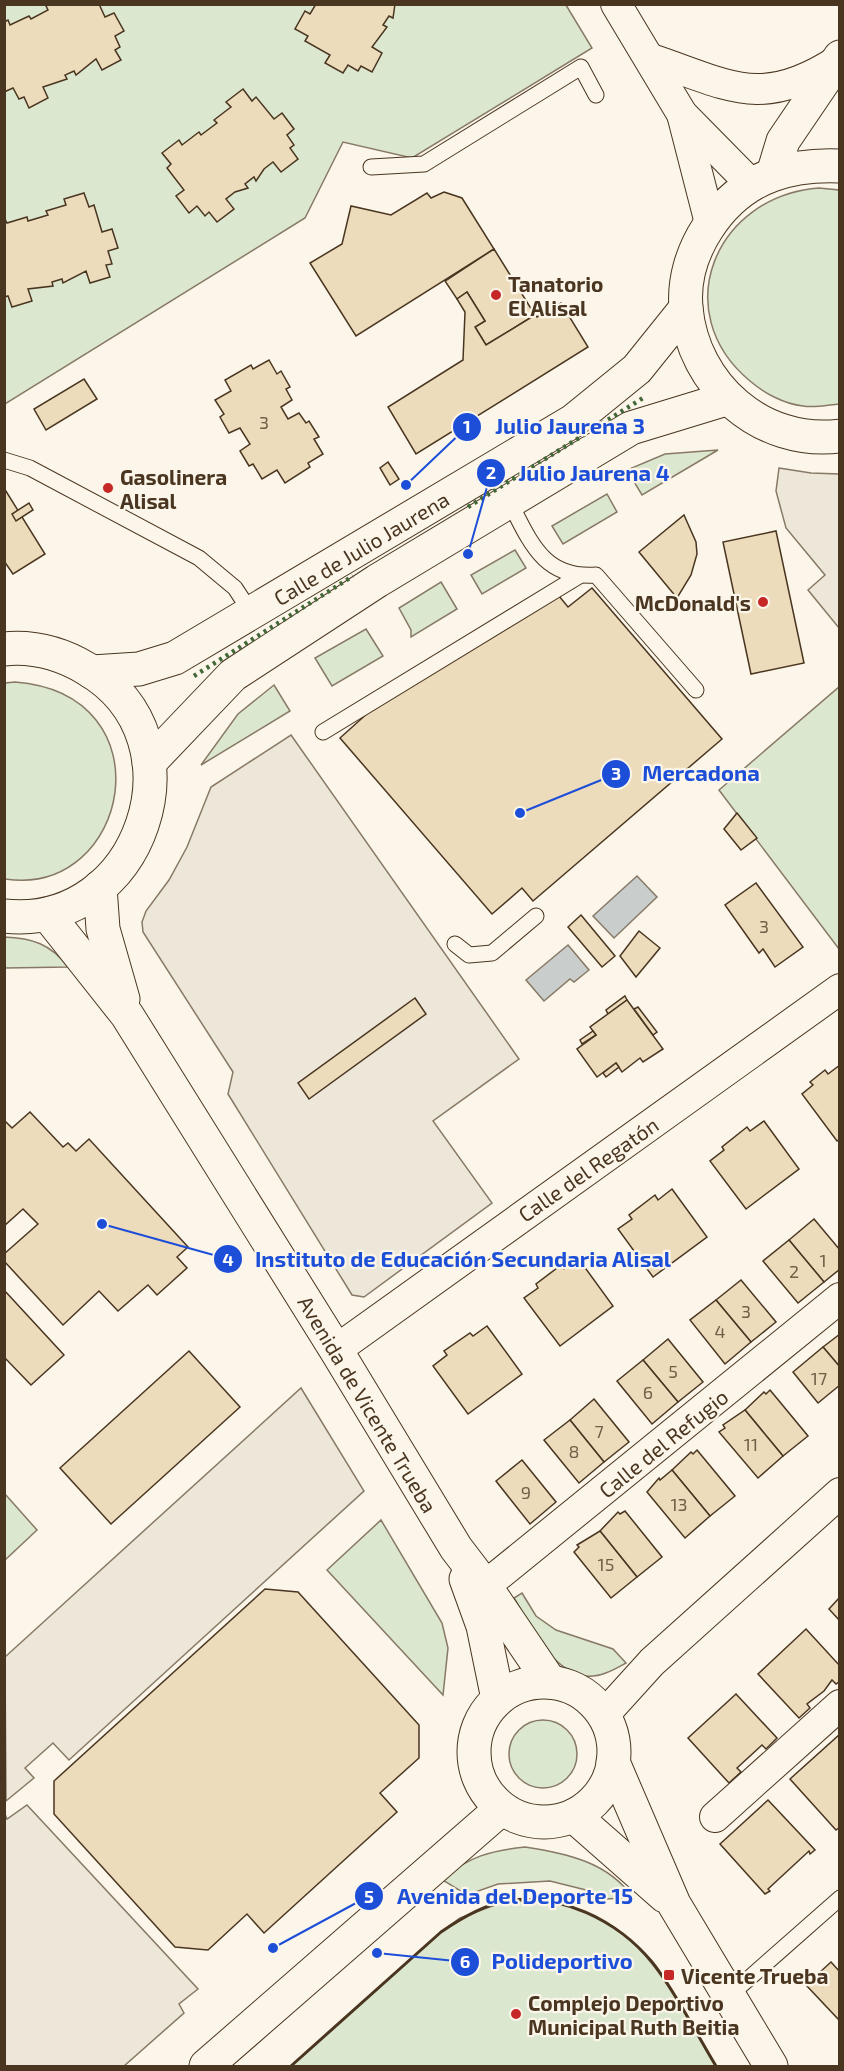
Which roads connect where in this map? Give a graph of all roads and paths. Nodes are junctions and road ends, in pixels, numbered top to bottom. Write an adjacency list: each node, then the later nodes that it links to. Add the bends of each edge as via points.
1 (616, 4): 2 (street)
2 (651, 59): 3 (street, via 751,90 772,90 796,84); 5 (street)
3 (838, 59): 8 (main road)
4 (596, 96): 7 (lane, via 581,67 424,164)
5 (682, 114): 8 (street); 9 (street)
6 (840, 166): 8 (main road, via 813,165)
7 (371, 167)
8 (762, 179): 9 (main road, via 729,201)
9 (710, 224): 10 (main road, via 696,249 688,278)
10 (686, 308): 11 (main road, via 698,357); 16 (main road, Calle de Julio Jaurena, via 636,369 573,421)
11 (726, 399): 12 (main road, via 760,423 785,433); 14 (main road, Calle de Julio Jaurena, via 631,428)
12 (840, 436)
13 (4, 460): 16 (lane, via 30,468 199,558 235,588)
14 (509, 501): 15 (lane, via 544,562); 21 (main road, Calle de Julio Jaurena, via 233,675)
15 (579, 576): 19 (lane, via 596,575); 20 (lane)
16 (252, 614): 18 (main road, Calle de Julio Jaurena, via 175,658 139,669)
17 (4, 649): 18 (main road, via 35,649 55,654)
18 (92, 672): 21 (main road, via 107,683 130,711 146,745)
19 (696, 690)
20 (322, 732)
21 (149, 763): 22 (main road, via 148,809 141,832 130,854)
22 (100, 887): 23 (main road); 28 (main road, Avenida de Vicente Trueba, via 103,929)
23 (47, 914): 24 (main road); 28 (main road, Avenida de Vicente Trueba)
24 (4, 916)
25 (536, 916): 26 (lane, via 492,953 469,955)
26 (455, 944)
27 (840, 989): 30 (street, Calle del Regatón)
28 (127, 1016): 30 (main road, Avenida de Vicente Trueba)
29 (840, 1298): 33 (street, Calle del Refugio)
30 (336, 1350): 32 (main road, Avenida de Vicente Trueba)
31 (840, 1493): 37 (street, via 652,1662)
32 (456, 1548): 33 (main road, Avenida de Vicente Trueba); 35 (main road, Avenida de Vicente Trueba, via 483,1626)
33 (485, 1586): 34 (main road, Avenida de Vicente Trueba)
34 (550, 1682): 35 (main road, via 513,1689); 37 (main road, via 576,1690)
35 (498, 1699): 39 (main road, via 479,1724 474,1748 483,1788)
36 (840, 1705): 41 (street)
37 (604, 1715): 38 (main road, via 611,1733)
38 (613, 1762): 40 (main road, via 596,1800); 43 (main road)
39 (501, 1809): 40 (main road, via 521,1819 555,1821); 45 (main road)
40 (574, 1816): 43 (main road)
41 (715, 1817)
42 (840, 1898): 44 (lane)
43 (674, 1904): 44 (main road)
44 (729, 1996): 46 (main road)
45 (206, 2067)
46 (771, 2067)

